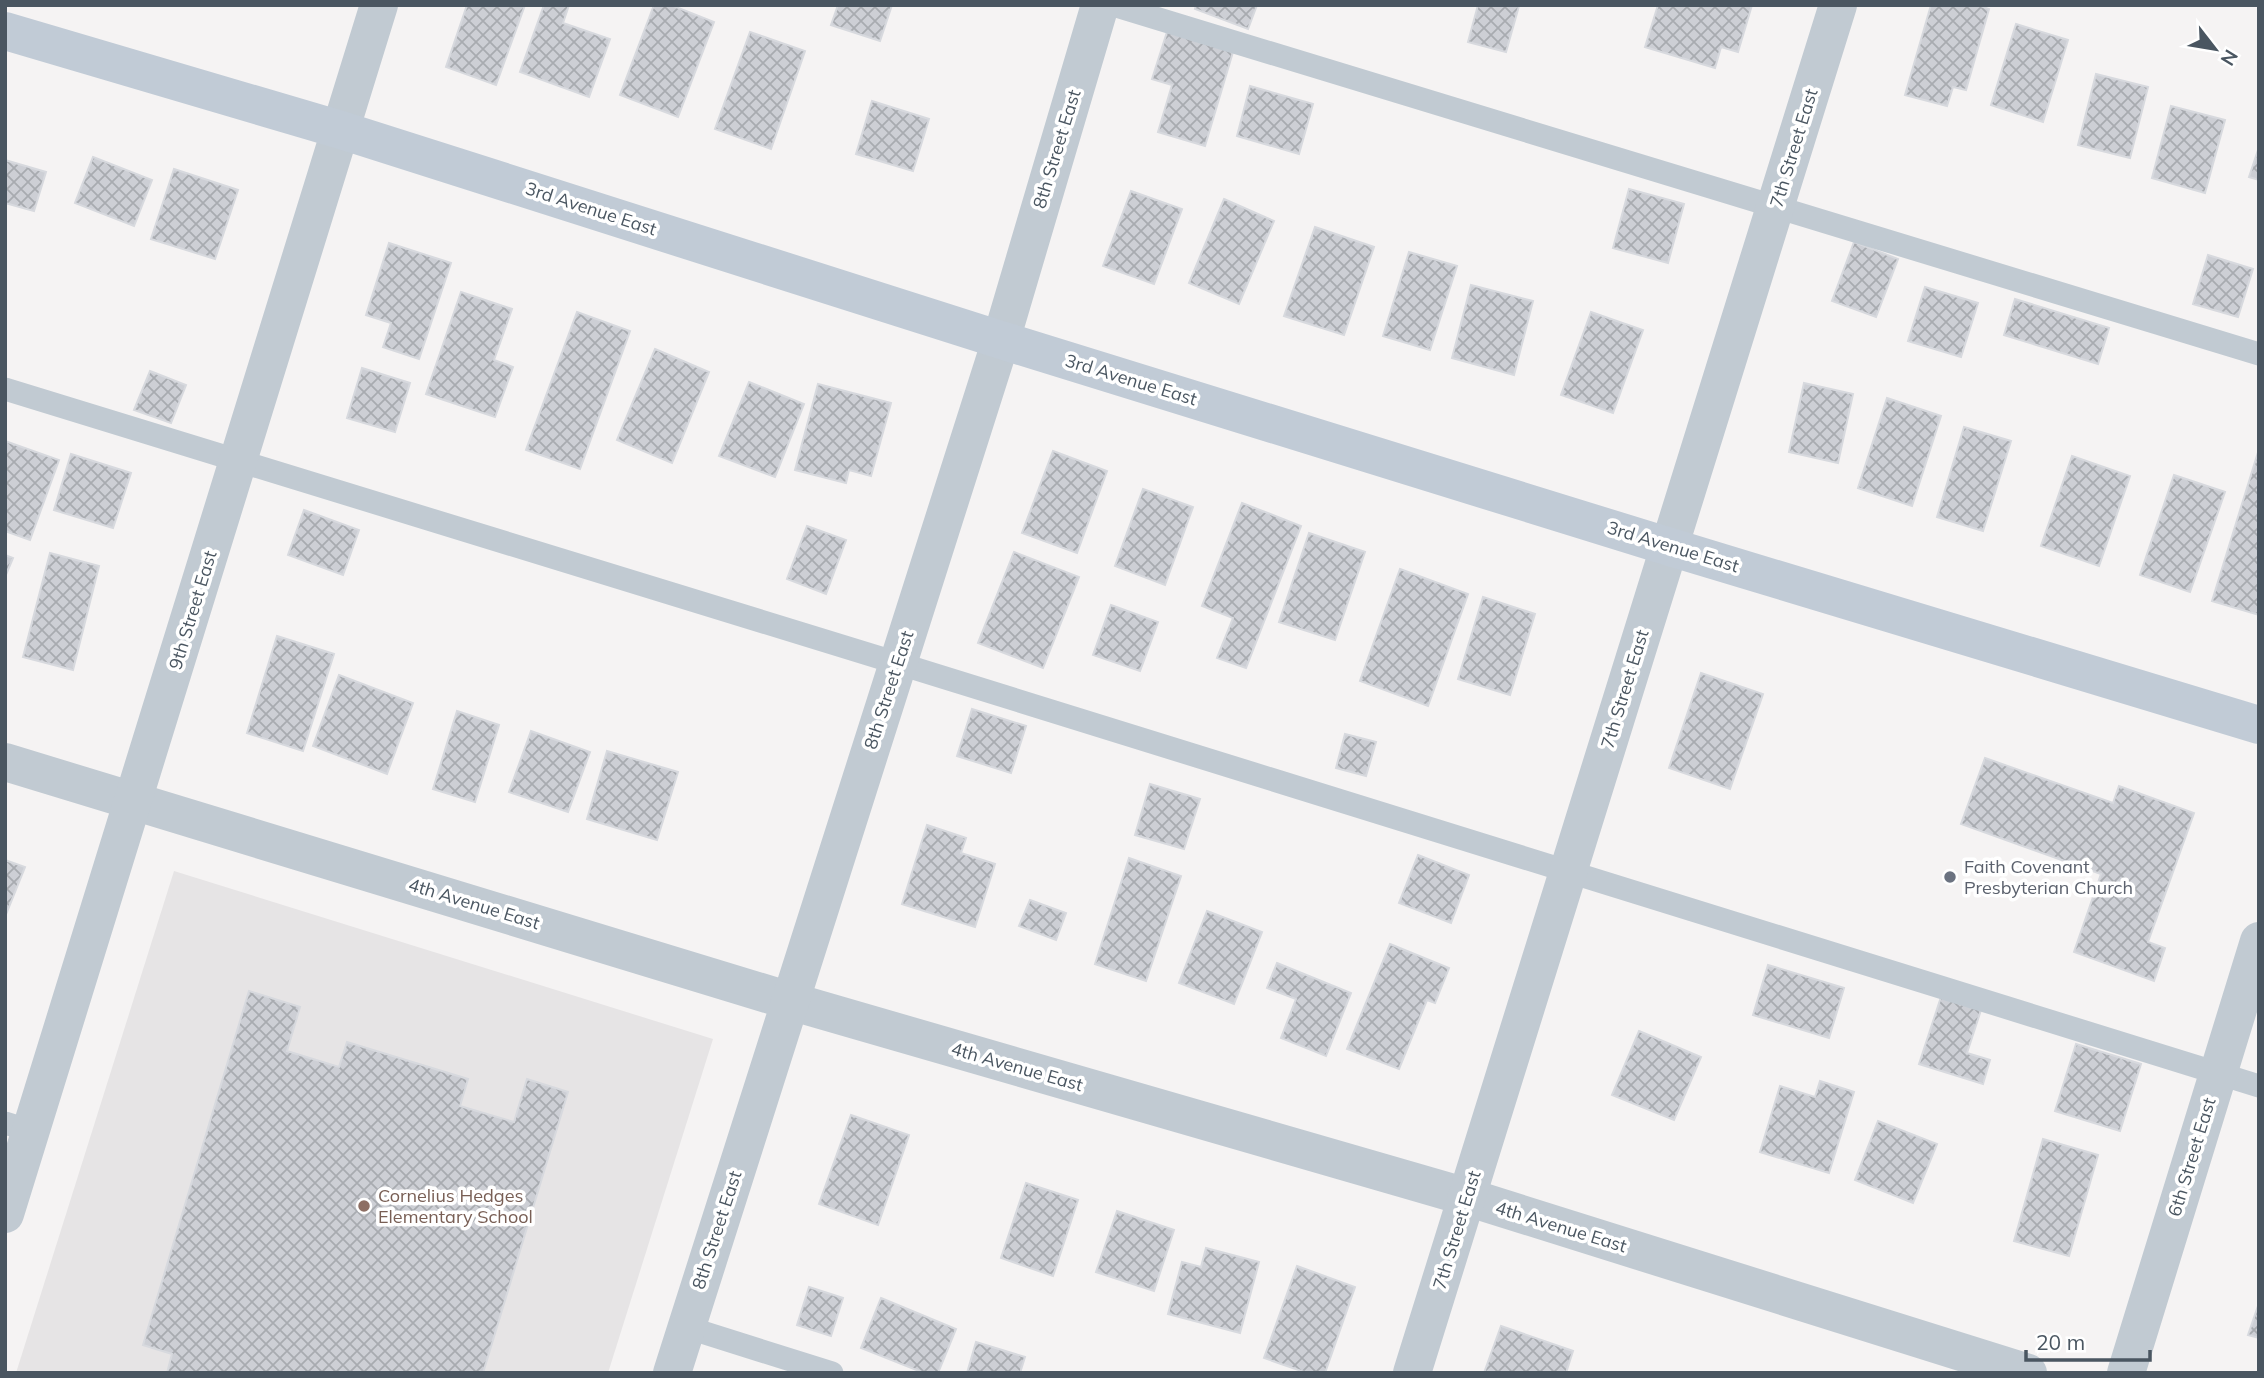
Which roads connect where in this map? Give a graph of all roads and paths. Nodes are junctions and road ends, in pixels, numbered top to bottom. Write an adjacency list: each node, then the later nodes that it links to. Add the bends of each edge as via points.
1 (379, 5): 6 (street, 9th Street East)
2 (1100, 5): 8 (street, 8th Street East)
3 (1113, 5): 7 (lane)
4 (1838, 5): 7 (street, 7th Street East)
5 (5, 31): 6 (street, 3rd Avenue East)
6 (341, 130): 8 (street, 3rd Avenue East); 11 (street, 9th Street East)
7 (1775, 206): 9 (lane); 12 (street, 7th Street East)
8 (1000, 340): 12 (street, 3rd Avenue East); 13 (street, 8th Street East)
9 (2259, 354)
10 (5, 389): 11 (lane)
11 (239, 460): 13 (lane); 16 (street, 9th Street East)
12 (1670, 547): 14 (street, 3rd Avenue East); 17 (street, 7th Street East)
13 (897, 663): 17 (lane); 19 (street, 8th Street East)
14 (2259, 725)
15 (5, 762): 16 (street, 4th Avenue East)
16 (134, 801): 19 (street, 4th Avenue East); 22 (street, 9th Street East)
17 (1568, 872): 20 (lane); 23 (street, 7th Street East)
18 (2259, 941): 20 (street, 6th Street East)
19 (790, 1001): 23 (street, 4th Avenue East); 25 (street, 8th Street East)
20 (2218, 1074): 21 (lane); 30 (street, 6th Street East)
21 (2259, 1086)
22 (18, 1127): 24 (street, 9th Street East)
23 (1467, 1197): 28 (street, 7th Street East); 29 (street, 4th Avenue East)
24 (5, 1214)
25 (687, 1327): 26 (street, 8th Street East); 27 (lane)
26 (672, 1373)
27 (832, 1373)
28 (1412, 1373)
29 (2028, 1373)
30 (2126, 1373)

